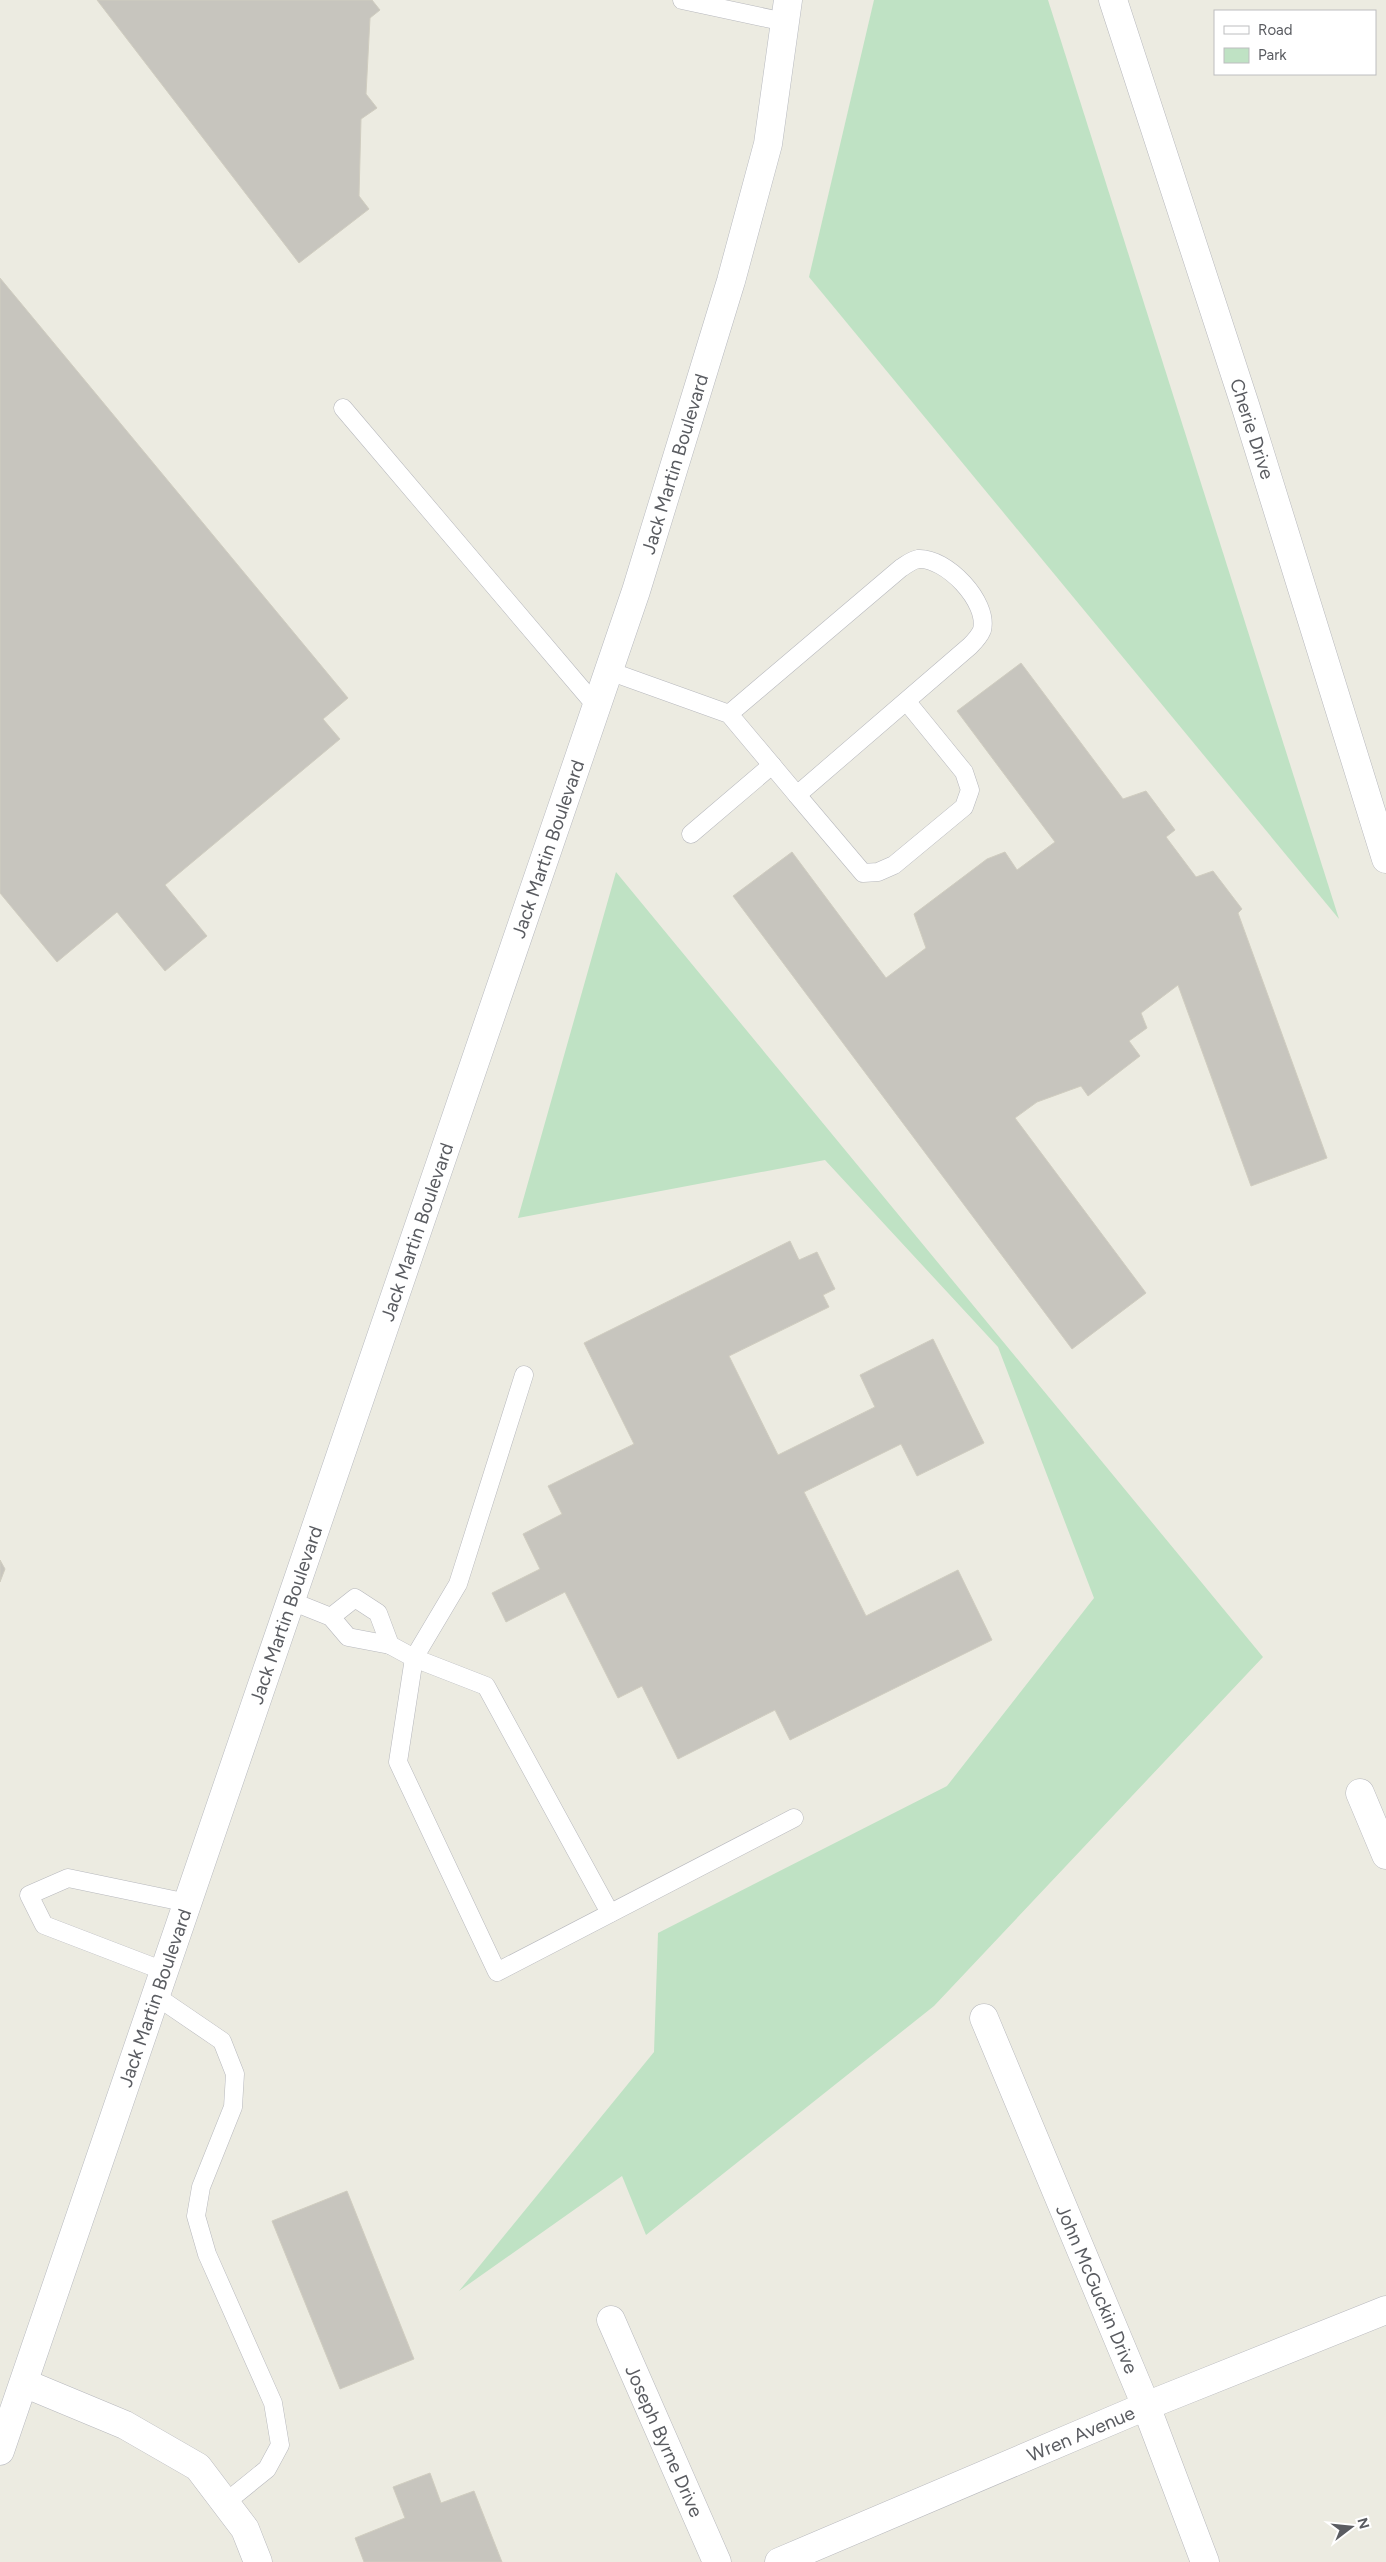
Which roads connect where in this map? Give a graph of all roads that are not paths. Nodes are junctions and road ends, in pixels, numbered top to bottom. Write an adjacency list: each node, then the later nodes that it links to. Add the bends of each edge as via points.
1 (682, 0): 3 (lane)
2 (1113, 0): 12 (street, Cherie Drive, via 1243,399)
3 (786, 11): 5 (street, Jack Martin Boulevard, via 766,153 731,282)
4 (343, 408): 7 (lane)
5 (609, 671): 7 (street, Jack Martin Boulevard); 8 (lane)
6 (907, 702): 8 (lane, via 970,646 982,630 980,611 968,589 953,572 934,561 917,559 901,568); 10 (lane); 10 (lane, via 964,772 970,790 964,807 894,865 878,872 863,873)
7 (596, 707): 14 (street, Jack Martin Boulevard)
8 (729, 714): 9 (lane)
9 (772, 765): 10 (lane); 11 (lane)
10 (797, 794)
11 (691, 834)
12 (1386, 859)
13 (524, 1374): 17 (lane, via 458,1584)
14 (290, 1601): 15 (lane); 21 (street, Jack Martin Boulevard)
15 (331, 1617): 16 (lane, via 348,1637); 16 (lane, via 355,1598 378,1613)
16 (390, 1645): 17 (lane)
17 (414, 1658): 22 (lane, via 486,1686); 22 (lane, via 398,1762 497,1972)
18 (1360, 1793): 20 (street)
19 (794, 1818): 22 (lane)
20 (1386, 1855)
21 (188, 1903): 23 (street, Jack Martin Boulevard); 23 (lane, via 68,1878 29,1895 44,1925)
22 (610, 1913)
23 (160, 1983): 27 (street, Jack Martin Boulevard); 30 (lane, via 222,2041 235,2074 233,2107 201,2187 196,2216 207,2254 272,2403 280,2445 267,2470)
24 (984, 2018): 28 (street, John McGuckin Drive)
25 (1386, 2310): 28 (street, Wren Avenue)
26 (611, 2320): 32 (street, Joseph Byrne Drive)
27 (24, 2383): 29 (street, Jack Martin Boulevard); 30 (street, via 125,2425 198,2467)
28 (1146, 2406): 33 (street, Wren Avenue); 34 (street, John McGuckin Drive)
29 (0, 2452)
30 (225, 2503): 31 (street, via 245,2529)
31 (258, 2562)
32 (717, 2562)
33 (778, 2562)
34 (1205, 2562)

